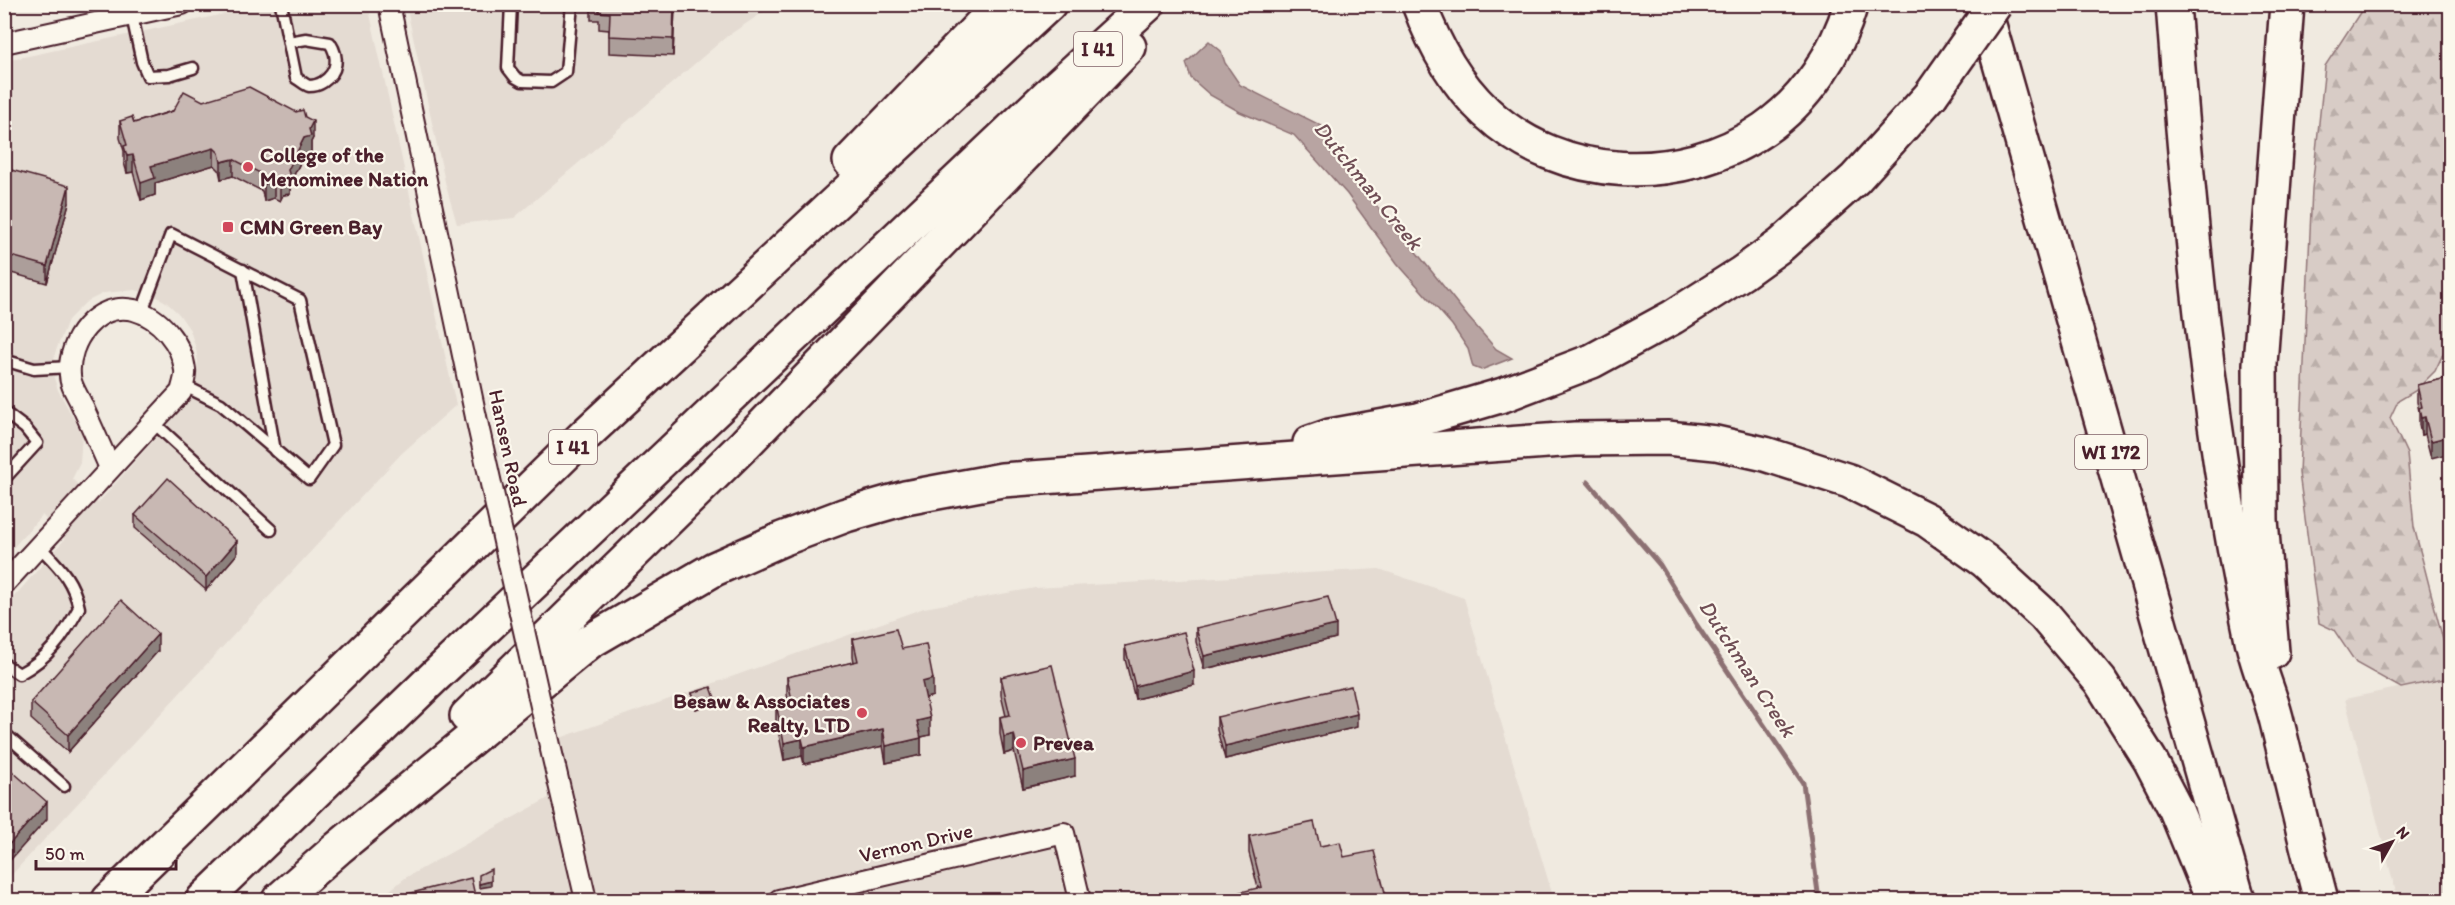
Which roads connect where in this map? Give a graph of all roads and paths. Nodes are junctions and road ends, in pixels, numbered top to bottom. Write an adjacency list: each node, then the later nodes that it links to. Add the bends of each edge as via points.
1 (182, 4): 17 (street)
2 (281, 4): 18 (lane)
3 (389, 4): 45 (street, Hansen Road, bridge, via 476,417)
4 (511, 4): 5 (lane, via 508,68 522,81 551,82 566,72)
5 (572, 4)
6 (1001, 4): 29 (highway)
7 (1049, 4): 29 (highway, I 41)
8 (1148, 4): 43 (highway, I 41)
9 (1169, 4): 41 (highway, via 1078,103 745,444 509,676 402,775)
10 (1419, 4): 11 (highway, via 1431,35 1464,89 1513,134 1557,156 1590,166 1623,169 1680,166 1714,156 1764,130 1824,67)
11 (1851, 4)
12 (1983, 4): 49 (highway, WI 172)
13 (1995, 4): 31 (highway, bridge, via 1931,95 1855,179 1781,244 1673,317 1602,356 1503,395 1418,420 1330,436)
14 (2173, 4): 21 (highway)
15 (2182, 4): 21 (highway)
16 (2288, 4): 38 (highway, via 2260,364 2261,520)
17 (132, 16): 19 (street); 20 (lane, via 148,76)
18 (289, 42): 18 (lane, via 296,78 309,86 331,76 336,52 330,43 306,39)
19 (4, 43)
20 (194, 68)
21 (2178, 78): 38 (highway, via 2222,471 2251,638)
22 (243, 270): 23 (lane, via 171,234); 30 (lane); 30 (lane, via 300,300 333,445 309,479)
23 (141, 314): 25 (street, via 133,310 112,311 92,321 77,338); 26 (street, via 156,321 177,344 186,371)
24 (4, 360): 25 (lane, via 34,369)
25 (70, 367): 32 (street, via 69,378)
26 (183, 385): 28 (street); 30 (lane, via 221,404)
27 (4, 412): 33 (lane, via 37,443)
28 (153, 422): 32 (street); 34 (lane)
29 (584, 436): 42 (highway, I 41)
30 (275, 451)
31 (1248, 463): 41 (highway, via 1002,480 905,498 782,539 714,569 589,642); 48 (highway, via 1575,439 1667,438 1765,454 1850,481 1927,520 1985,561 2072,645 2150,760 2176,810)
32 (110, 468): 35 (street)
33 (4, 479)
34 (271, 530)
35 (39, 546): 36 (street); 37 (lane, via 66,575 75,589 79,608 64,635 38,664 19,674)
36 (4, 584)
37 (4, 664)
38 (2276, 716): 50 (highway)
39 (4, 733): 40 (lane)
40 (64, 786)
41 (338, 848): 44 (highway)
42 (109, 900)
43 (203, 900)
44 (279, 900)
45 (586, 900)
46 (779, 900): 47 (street, Vernon Drive, via 1064,833)
47 (1080, 900)
48 (2213, 900)
49 (2238, 900)
50 (2321, 900)

